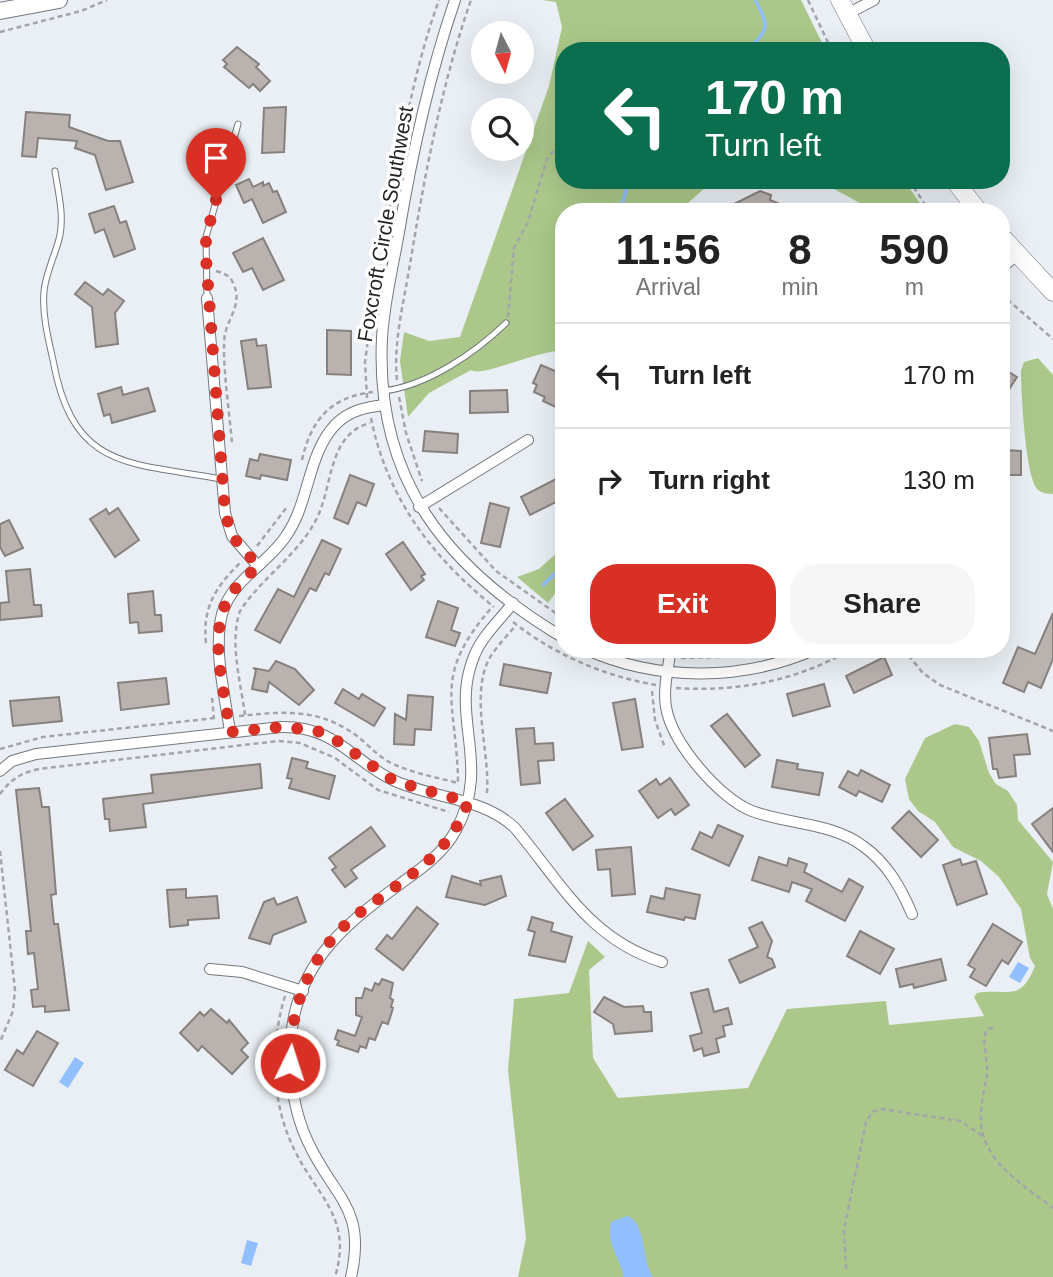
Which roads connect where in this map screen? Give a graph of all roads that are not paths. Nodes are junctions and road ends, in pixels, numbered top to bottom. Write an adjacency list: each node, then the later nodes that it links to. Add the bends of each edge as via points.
1 (59, 0): 5 (street)
2 (455, 0): 17 (street, Foxcroft Circle Southwest, via 432,71 406,190 384,320)
3 (874, 0): 4 (street)
4 (843, 7): 6 (main road)
5 (0, 10)
6 (862, 42)
7 (237, 124): 15 (lane, via 209,225)
8 (55, 171): 20 (lane, via 60,233 43,300 56,381 68,412 84,436 118,460)
9 (961, 189): 10 (main road)
10 (972, 203)
11 (1010, 246): 12 (main road)
12 (1017, 254): 13 (street); 14 (main road)
13 (1010, 261)
14 (1053, 292)
15 (208, 299): 20 (street)
16 (506, 323): 17 (lane, via 491,338 409,387)
17 (383, 391): 18 (street, Foxcroft Circle Southwest)
18 (385, 405): 21 (street, Foxcroft Circle Southwest, via 400,467); 22 (street, via 349,414 327,435 294,524)
19 (528, 440): 21 (street)
20 (221, 479): 22 (street, via 232,536)
21 (419, 507): 23 (street, Foxcroft Circle Southwest, via 452,552)
22 (258, 566): 29 (street, via 229,596 220,623)
23 (513, 603): 24 (street, Foxcroft Circle Southwest); 31 (street, via 482,642 469,669 466,707 473,770)
24 (555, 632)
25 (607, 658): 28 (street)
26 (669, 658): 28 (street)
27 (792, 658): 28 (street, via 751,670)
28 (667, 672): 32 (street, via 665,698 671,725 718,787 753,811 831,830 863,846 896,880)
29 (230, 732): 30 (street, via 36,754 12,761); 31 (street, via 288,727 315,730 394,781)
30 (0, 771)
31 (468, 802): 33 (street, via 505,819 578,908 612,940); 35 (street, via 456,830 437,855 341,929 317,960)
32 (912, 914)
33 (662, 962)
34 (210, 969): 35 (street, via 242,972)
35 (303, 991): 36 (street, via 291,1040 293,1087 307,1141 353,1217 356,1240)
36 (351, 1277)

